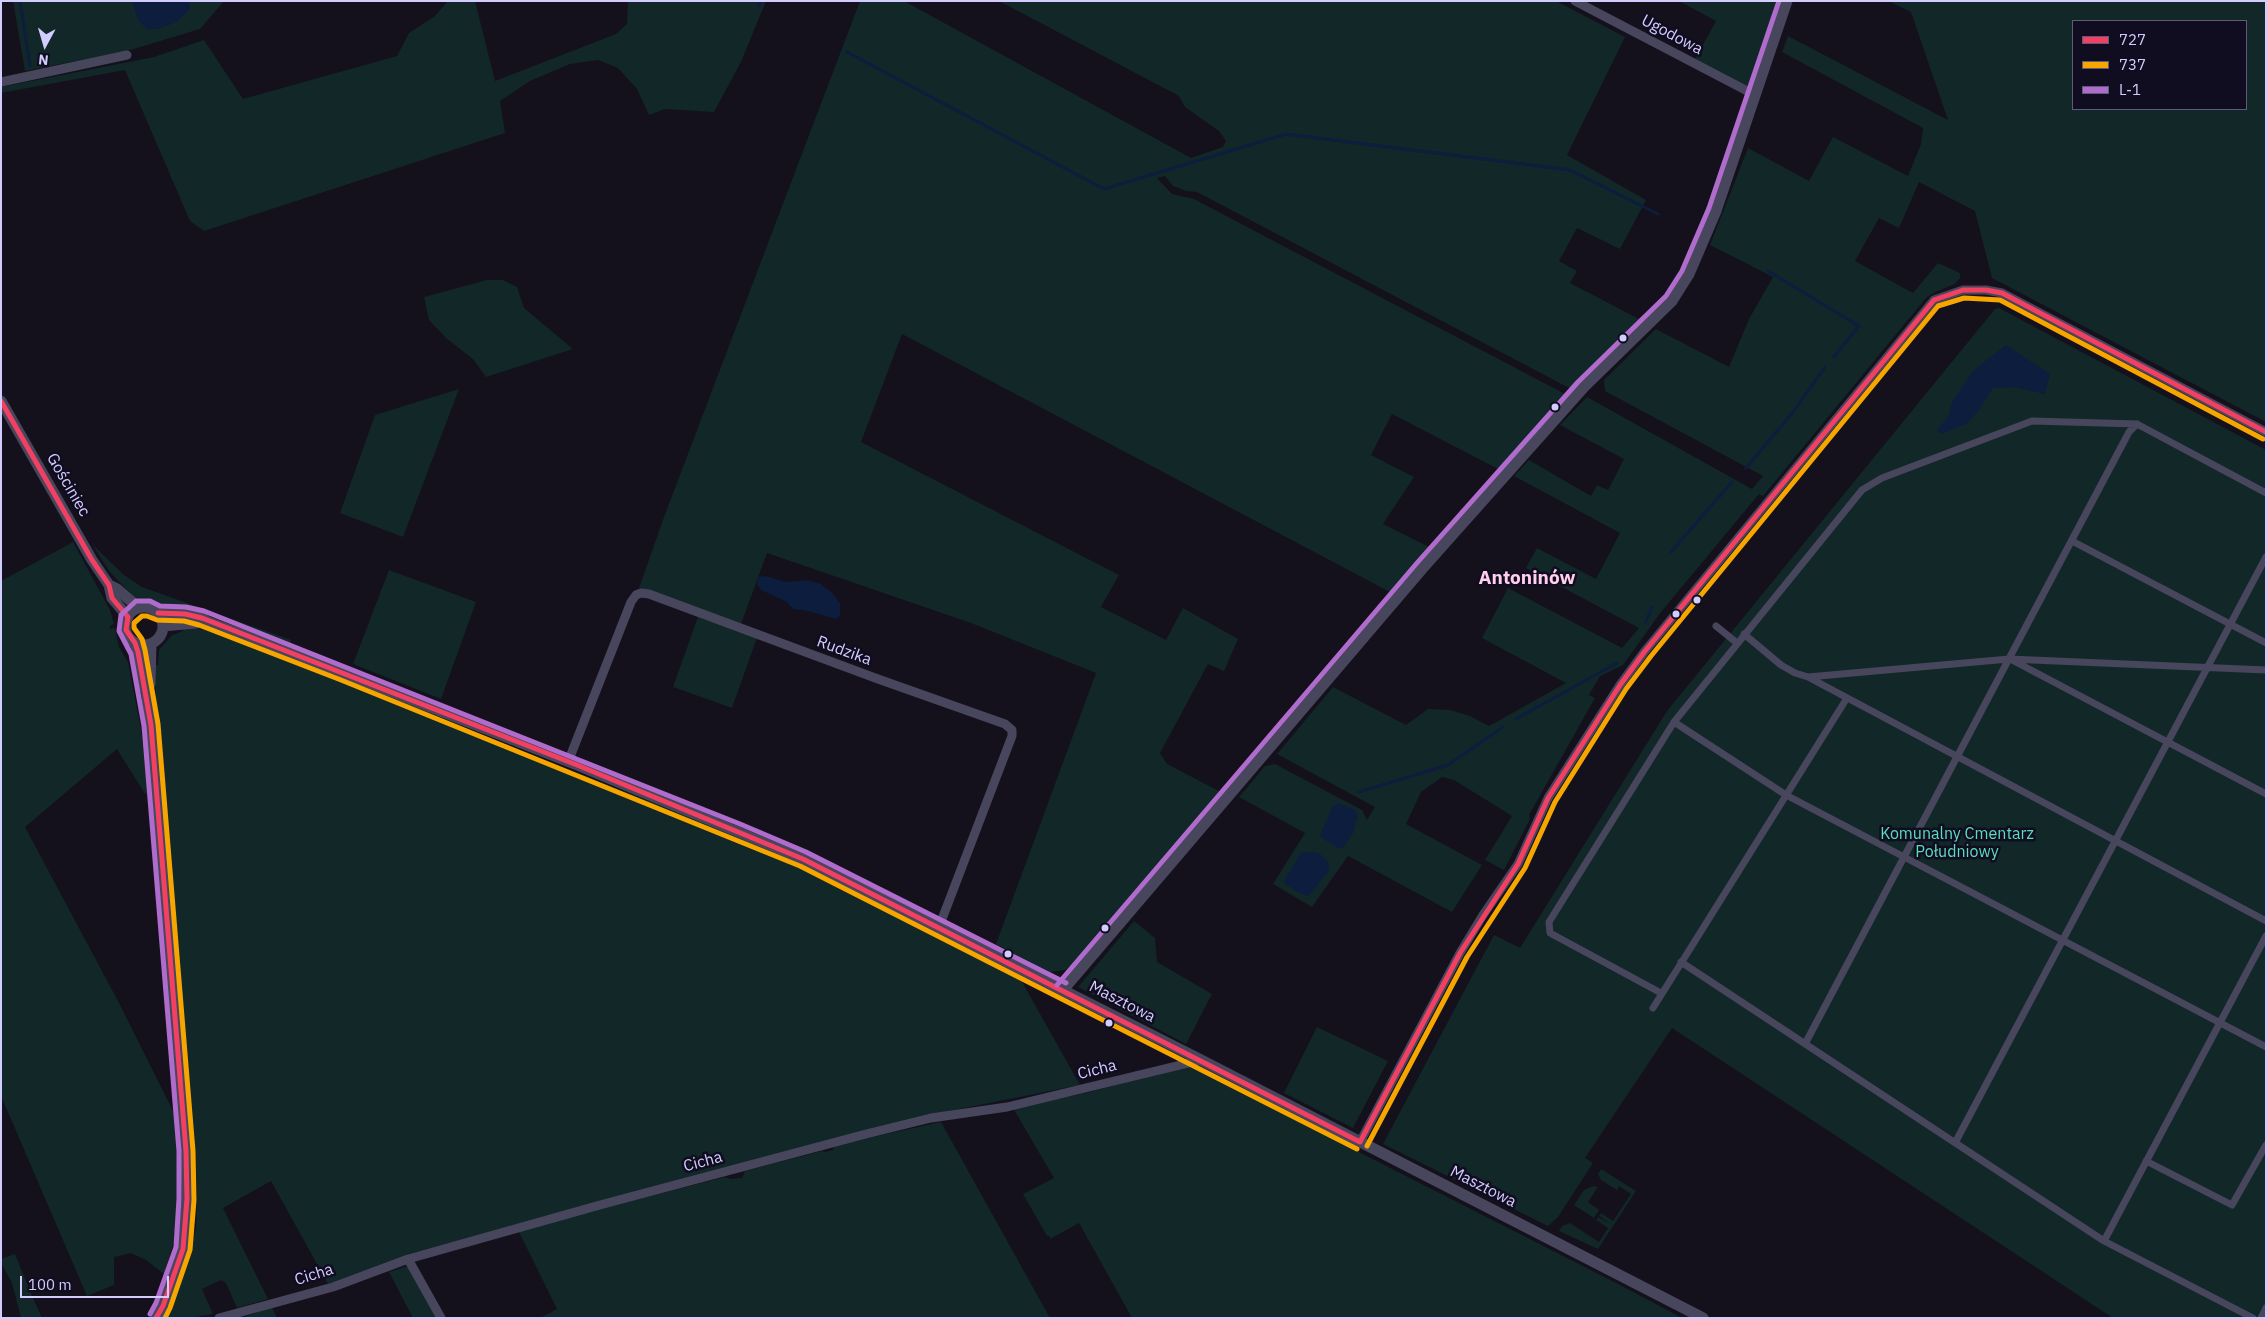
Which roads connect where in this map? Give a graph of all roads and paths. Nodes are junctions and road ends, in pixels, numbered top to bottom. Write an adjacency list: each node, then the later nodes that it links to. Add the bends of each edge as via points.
1 (1575, 1): 5 (street, Ugodowa)
2 (1787, 1): 5 (street)
3 (127, 55): 4 (street)
4 (1, 82)
5 (1755, 95): 44 (street, via 1716,211 1689,274 1672,301 1584,387 1423,568)
6 (1, 401): 12 (street, Gościniec)
7 (2137, 424): 9 (street); 10 (street, via 2129,432); 20 (street, via 2032,421 1882,478 1862,490)
8 (2266, 432): 51 (street, via 2002,293 1963,290 1934,300 1620,685 1548,798 1518,864 1460,953)
9 (2266, 493)
10 (2072, 541): 17 (street); 25 (street)
11 (2266, 558): 17 (street)
12 (108, 585): 13 (street, Gościniec); 15 (street, Gościniec, via 112,598)
13 (138, 608): 14 (street, via 149,608); 15 (street)
14 (158, 613): 16 (street, Masztowa, via 191,614); 18 (street)
15 (128, 617): 21 (street, via 126,630)
16 (208, 622): 18 (street, Masztowa); 34 (street, Masztowa)
17 (2230, 624): 23 (street); 26 (street)
18 (163, 626): 24 (street, via 159,638)
19 (1716, 626): 22 (street)
20 (1744, 634): 22 (street); 28 (street, via 1781,665 1795,674)
21 (135, 642): 24 (street); 29 (street)
22 (1737, 643): 31 (street)
23 (2266, 643)
24 (151, 644): 29 (street, via 150,684)
25 (2009, 659): 26 (street); 28 (street); 32 (street); 33 (street)
26 (2206, 667): 27 (street); 32 (street)
27 (2266, 670)
28 (1808, 677): 30 (street)
29 (146, 691): 58 (street, via 178,1053 187,1199 184,1249)
30 (1847, 698): 33 (street); 36 (street)
31 (1674, 722): 36 (street); 45 (street, via 1549,922 1550,933)
32 (2167, 742): 35 (street); 37 (street)
33 (1958, 757): 37 (street); 38 (street)
34 (568, 762): 40 (street, Masztowa, via 802,859); 40 (street, Rudzika, via 631,602 641,593 1010,726 1012,736)
35 (2266, 794)
36 (1786, 795): 38 (street); 43 (street)
37 (2115, 840): 39 (street); 42 (street)
38 (1905, 857): 42 (street); 48 (street)
39 (2266, 921)
40 (939, 928): 44 (street, Masztowa)
41 (2266, 936): 47 (street)
42 (2062, 940): 47 (street); 52 (street)
43 (1681, 962): 45 (street); 48 (street)
44 (1063, 990): 50 (street, Masztowa)
45 (1661, 993): 46 (street)
46 (1653, 1008)
47 (2220, 1023): 49 (street); 54 (street)
48 (1805, 1044): 52 (street)
49 (2266, 1047)
50 (1201, 1060): 51 (street, Masztowa); 56 (street, Cicha, via 1007,1107 932,1118 866,1134)
51 (1360, 1142): 61 (street, Masztowa)
52 (1955, 1143): 55 (street)
53 (2266, 1145): 54 (street, via 2232,1205)
54 (2146, 1161): 55 (street)
55 (2104, 1241): 62 (street)
56 (408, 1259): 59 (street, Cicha, via 332,1287); 60 (street)
57 (2266, 1308): 63 (street)
58 (156, 1318)
59 (219, 1318)
60 (441, 1318)
61 (1703, 1318)
62 (2253, 1318)
63 (2261, 1318)

